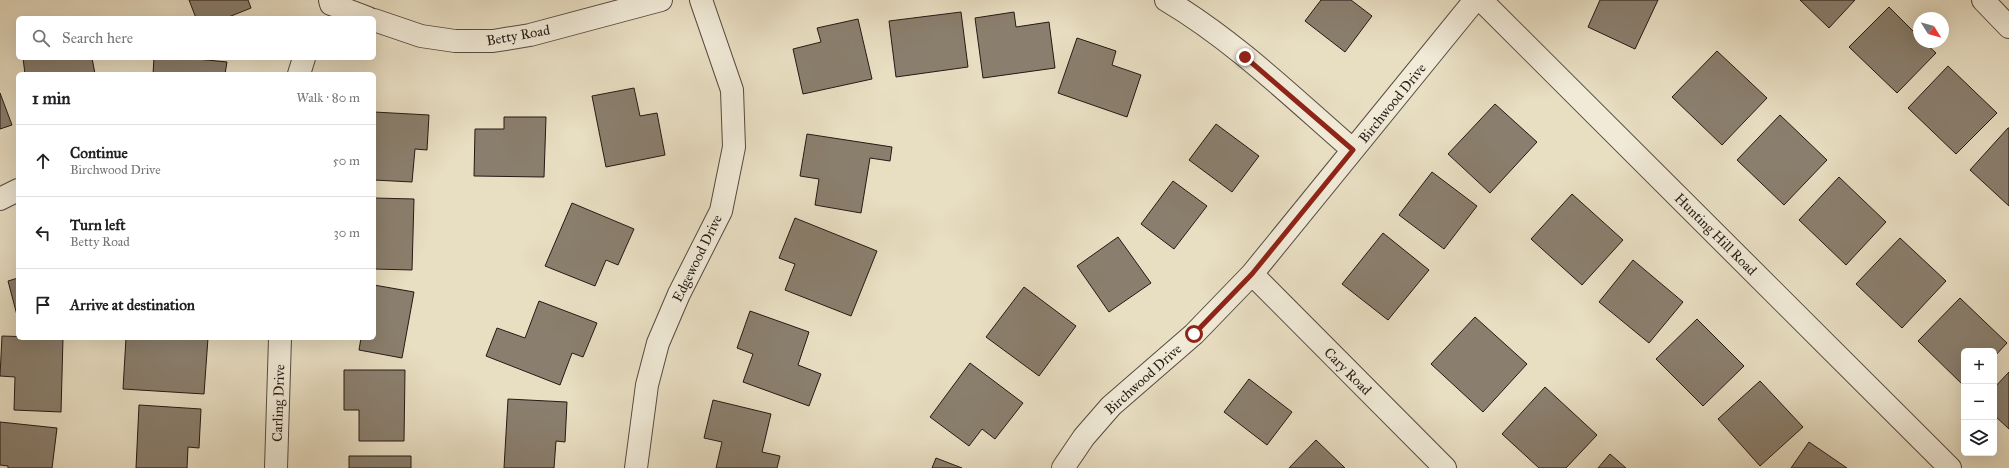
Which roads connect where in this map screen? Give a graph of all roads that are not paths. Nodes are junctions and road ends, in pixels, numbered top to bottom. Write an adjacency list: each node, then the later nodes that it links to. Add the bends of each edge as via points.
1 (661, 0): 9 (street, Betty Road, via 530,35 493,42 455,41 421,36)
2 (701, 0): 19 (street, Edgewood Drive, via 732,90 734,147 721,211 679,294 658,343 647,385)
3 (1166, 0): 13 (street, via 1245,57)
4 (1475, 0): 13 (street, Birchwood Drive)
5 (1481, 0): 22 (street, Hunting Hill Road)
6 (1983, 0): 10 (street)
7 (328, 7): 8 (street)
8 (361, 16)
9 (376, 21)
10 (2009, 27)
11 (303, 60): 12 (street)
12 (300, 72)
13 (1353, 150): 16 (street, Birchwood Drive)
14 (16, 191): 15 (street)
15 (0, 199)
16 (1252, 274): 20 (street, Birchwood Drive, via 1194,334 1110,406 1084,436); 21 (street, Cary Road)
17 (280, 340): 18 (street, Carling Drive)
18 (276, 468)
19 (636, 468)
20 (1063, 468)
21 (1445, 468)
22 (1950, 468)

